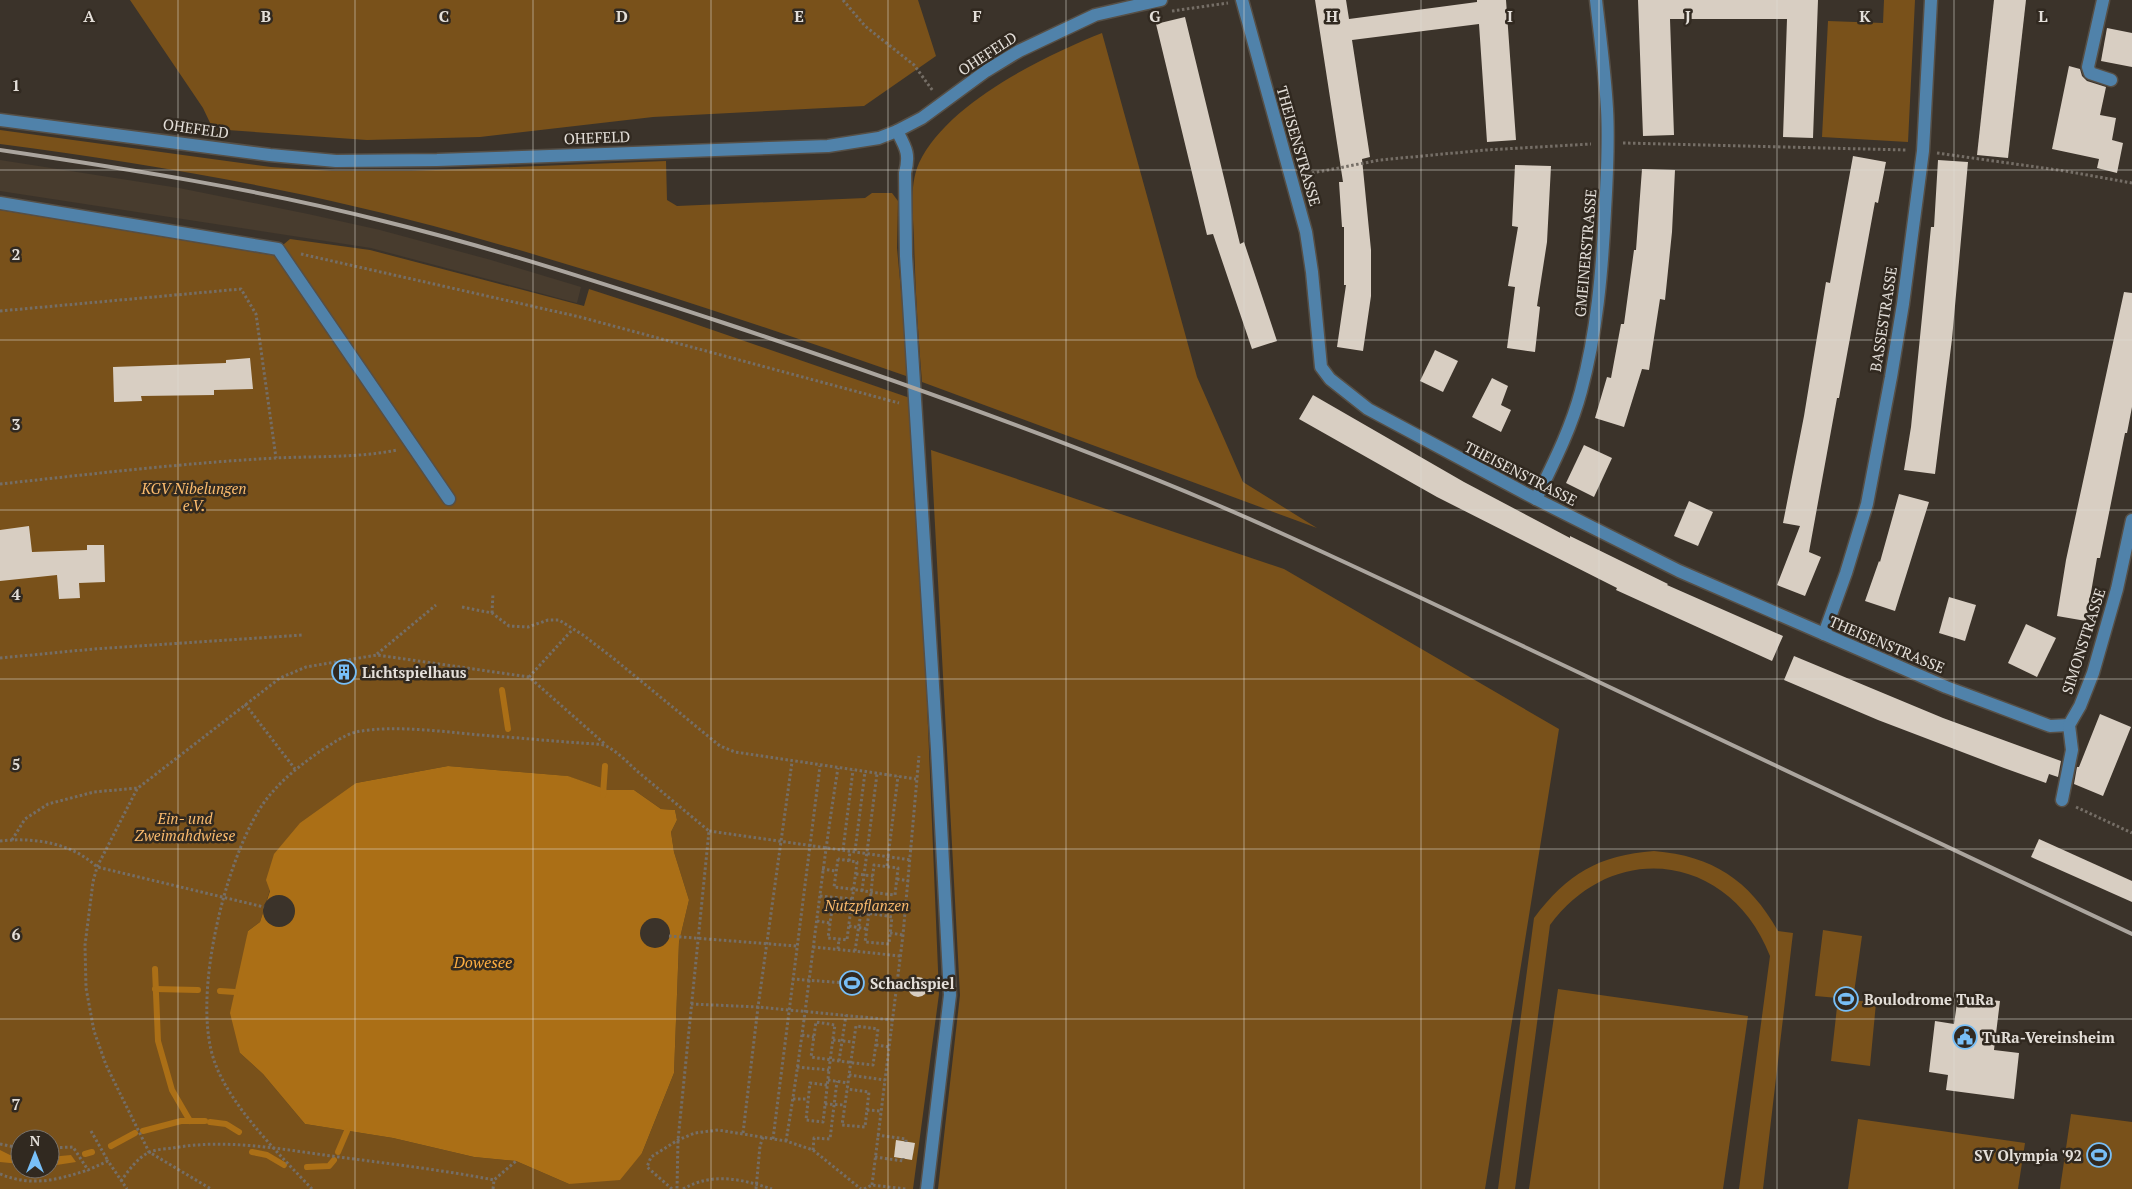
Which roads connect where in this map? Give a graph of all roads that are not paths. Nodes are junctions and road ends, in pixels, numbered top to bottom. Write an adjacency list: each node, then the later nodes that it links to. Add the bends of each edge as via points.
1 (1161, 0): 8 (street, OHEFELD, via 1095,16 1019,51 922,118)
2 (1242, 0): 11 (street, THEISENSTRASSE, via 1306,232 1318,352 1325,374 1368,409)
3 (1596, 0): 11 (street, GMEINERSTRASSE, via 1608,143 1603,260 1591,353 1581,392 1565,437)
4 (1931, 0): 13 (street, BASSESTRASSE, via 1922,150 1903,304 1866,504)
5 (2103, 0): 6 (street, via 2088,67 2090,73)
6 (2111, 80)
7 (0, 120): 8 (street, OHEFELD, via 270,155 336,160 437,160 828,146 879,138)
8 (897, 131): 16 (street, via 907,150 908,160 904,173 906,256 950,995)
9 (0, 203): 10 (street, via 278,249)
10 (449, 499)
11 (1536, 499): 13 (street, THEISENSTRASSE, via 1679,571)
12 (2132, 520): 14 (street, SIMONSTRASSE, via 2117,589 2093,673)
13 (1824, 634): 14 (street, THEISENSTRASSE, via 2020,715 2050,726)
14 (2069, 725): 15 (street, via 2072,750)
15 (2062, 800)
16 (927, 1189)

